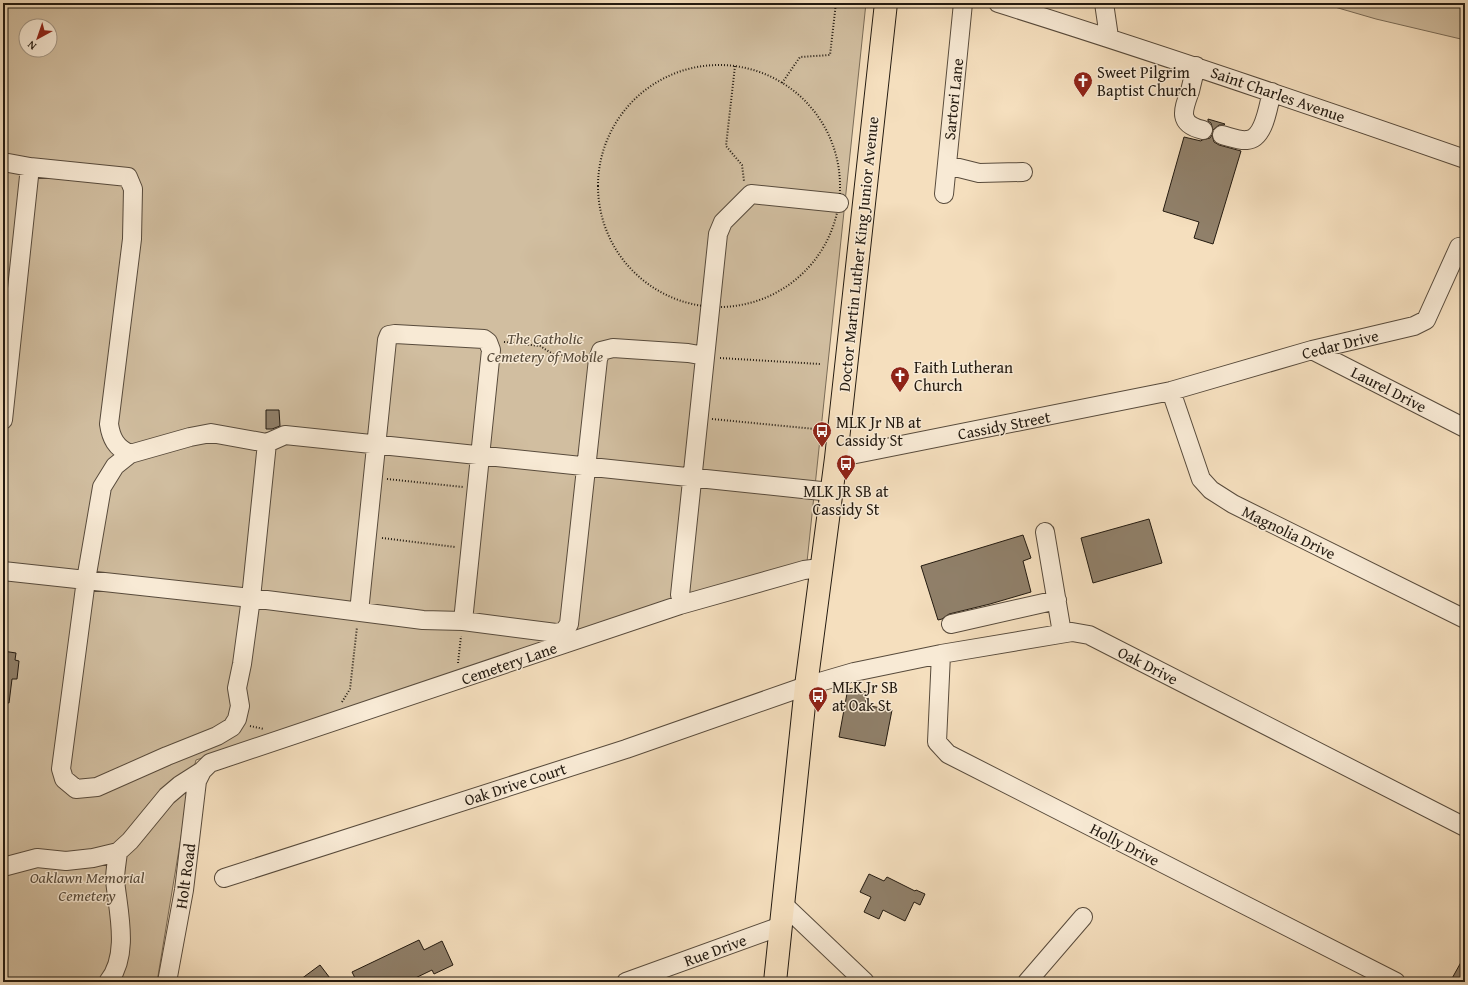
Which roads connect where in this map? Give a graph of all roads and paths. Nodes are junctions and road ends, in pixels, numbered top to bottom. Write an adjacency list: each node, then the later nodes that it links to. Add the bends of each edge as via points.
1 (836, 3): 9 (path, via 830,55 800,57)
2 (886, 3): 37 (main road, Doctor Martin Luther King Junior Avenue)
3 (963, 3): 15 (street, Sartori Lane)
4 (998, 3): 6 (street, Saint Charles Avenue)
5 (1104, 3): 6 (street)
6 (1109, 37): 8 (street, Saint Charles Avenue)
7 (735, 66): 9 (path, via 759,72); 18 (path, via 726,146 742,165); 22 (path, via 700,66 666,77 637,96 615,124 601,156 598,191 604,225 621,257 645,282 676,299)
8 (1196, 66): 10 (street, Saint Charles Avenue); 11 (street, via 1183,112 1190,124)
9 (782, 83): 20 (path, via 804,100 822,122 834,147 840,174)
10 (1272, 92): 12 (street, via 1257,137 1247,140); 13 (street, Saint Charles Avenue)
11 (1203, 130)
12 (1222, 135)
13 (1465, 159)
14 (3, 162): 16 (street)
15 (946, 165): 17 (street, via 979,173); 19 (street, Sartori Lane)
16 (30, 167): 30 (street); 35 (street, via 128,177 133,189 132,239 109,424 115,443)
17 (1023, 172)
18 (748, 188): 20 (street); 22 (street, via 723,222 718,234)
19 (944, 194)
20 (839, 202): 22 (path, via 832,232 817,259 796,281 770,297 748,304)
21 (1465, 246): 24 (street, Cedar Drive, via 1459,247 1426,320 1414,326)
22 (710, 307): 25 (street)
23 (488, 342): 26 (path, via 540,346 553,354); 34 (street, via 484,339 389,335); 36 (street, via 491,350)
24 (1312, 350): 28 (street, Cedar Drive); 31 (street, Laurel Drive)
25 (705, 356): 26 (street, via 613,348 601,351); 27 (path); 29 (street)
26 (598, 359): 38 (street)
27 (820, 364)
28 (1171, 391): 37 (street, Cassidy Street); 53 (street, Magnolia Drive, via 1200,478 1212,490 1233,504)
29 (699, 418): 32 (path); 40 (street)
30 (3, 420)
31 (1465, 428)
32 (815, 429)
33 (267, 443): 34 (street, via 285,435); 35 (street, via 212,433); 50 (street)
34 (376, 444): 36 (street); 39 (street)
35 (130, 454): 48 (street, via 115,466 102,487)
36 (480, 455): 38 (street); 41 (street)
37 (836, 458): 42 (main road, Doctor Martin Luther King Junior Avenue)
38 (587, 466): 40 (street); 54 (street, via 569,624 564,631 556,633)
39 (372, 478): 41 (path); 44 (street)
40 (693, 478): 42 (street); 49 (street)
41 (476, 489): 45 (street)
42 (831, 492): 46 (main road, Doctor Martin Luther King Junior Avenue)
43 (1045, 532): 51 (street)
44 (366, 536): 45 (path); 52 (street)
45 (470, 549): 54 (street)
46 (820, 568): 59 (main road, Doctor Martin Luther King Junior Avenue); 63 (street, Cemetery Lane, via 804,570 680,606 210,763)
47 (3, 571): 48 (street)
48 (86, 580): 50 (street); 61 (street, via 61,768 64,779 76,789 97,787 217,736 232,727)
49 (680, 594)
50 (251, 598): 52 (street); 61 (street, via 237,688 240,706)
51 (1057, 600): 55 (street); 56 (street)
52 (359, 612): 54 (street, via 423,620); 60 (path, via 350,689)
53 (1465, 619)
54 (463, 621): 58 (path)
55 (951, 624)
56 (1062, 633): 57 (street, Oak Drive); 64 (street, Oak Drive, via 1089,635)
57 (941, 654): 59 (street, Oak Drive, via 854,672); 77 (street, Holly Drive, via 937,742 948,754)
58 (457, 667)
59 (806, 686): 67 (street, Oak Drive Court, via 626,749); 68 (main road, Doctor Martin Luther King Junior Avenue)
60 (341, 705)
61 (235, 722): 62 (path)
62 (264, 729)
63 (202, 770): 65 (street, Cemetery Lane, via 167,796); 72 (street, Holt Road, via 197,781 184,890)
64 (1465, 827)
65 (118, 852): 66 (street, via 66,861 37,858); 71 (street, via 115,878 122,931 119,961)
66 (3, 867)
67 (224, 878)
68 (783, 904): 70 (main road, Doctor Martin Luther King Junior Avenue); 75 (street)
69 (1083, 917): 76 (street)
70 (781, 926): 73 (street, Rue Drive); 74 (main road, Doctor Martin Luther King Junior Avenue)
71 (108, 982)
72 (167, 982)
73 (626, 982)
74 (775, 982)
75 (865, 982)
76 (1028, 982)
77 (1396, 982)

